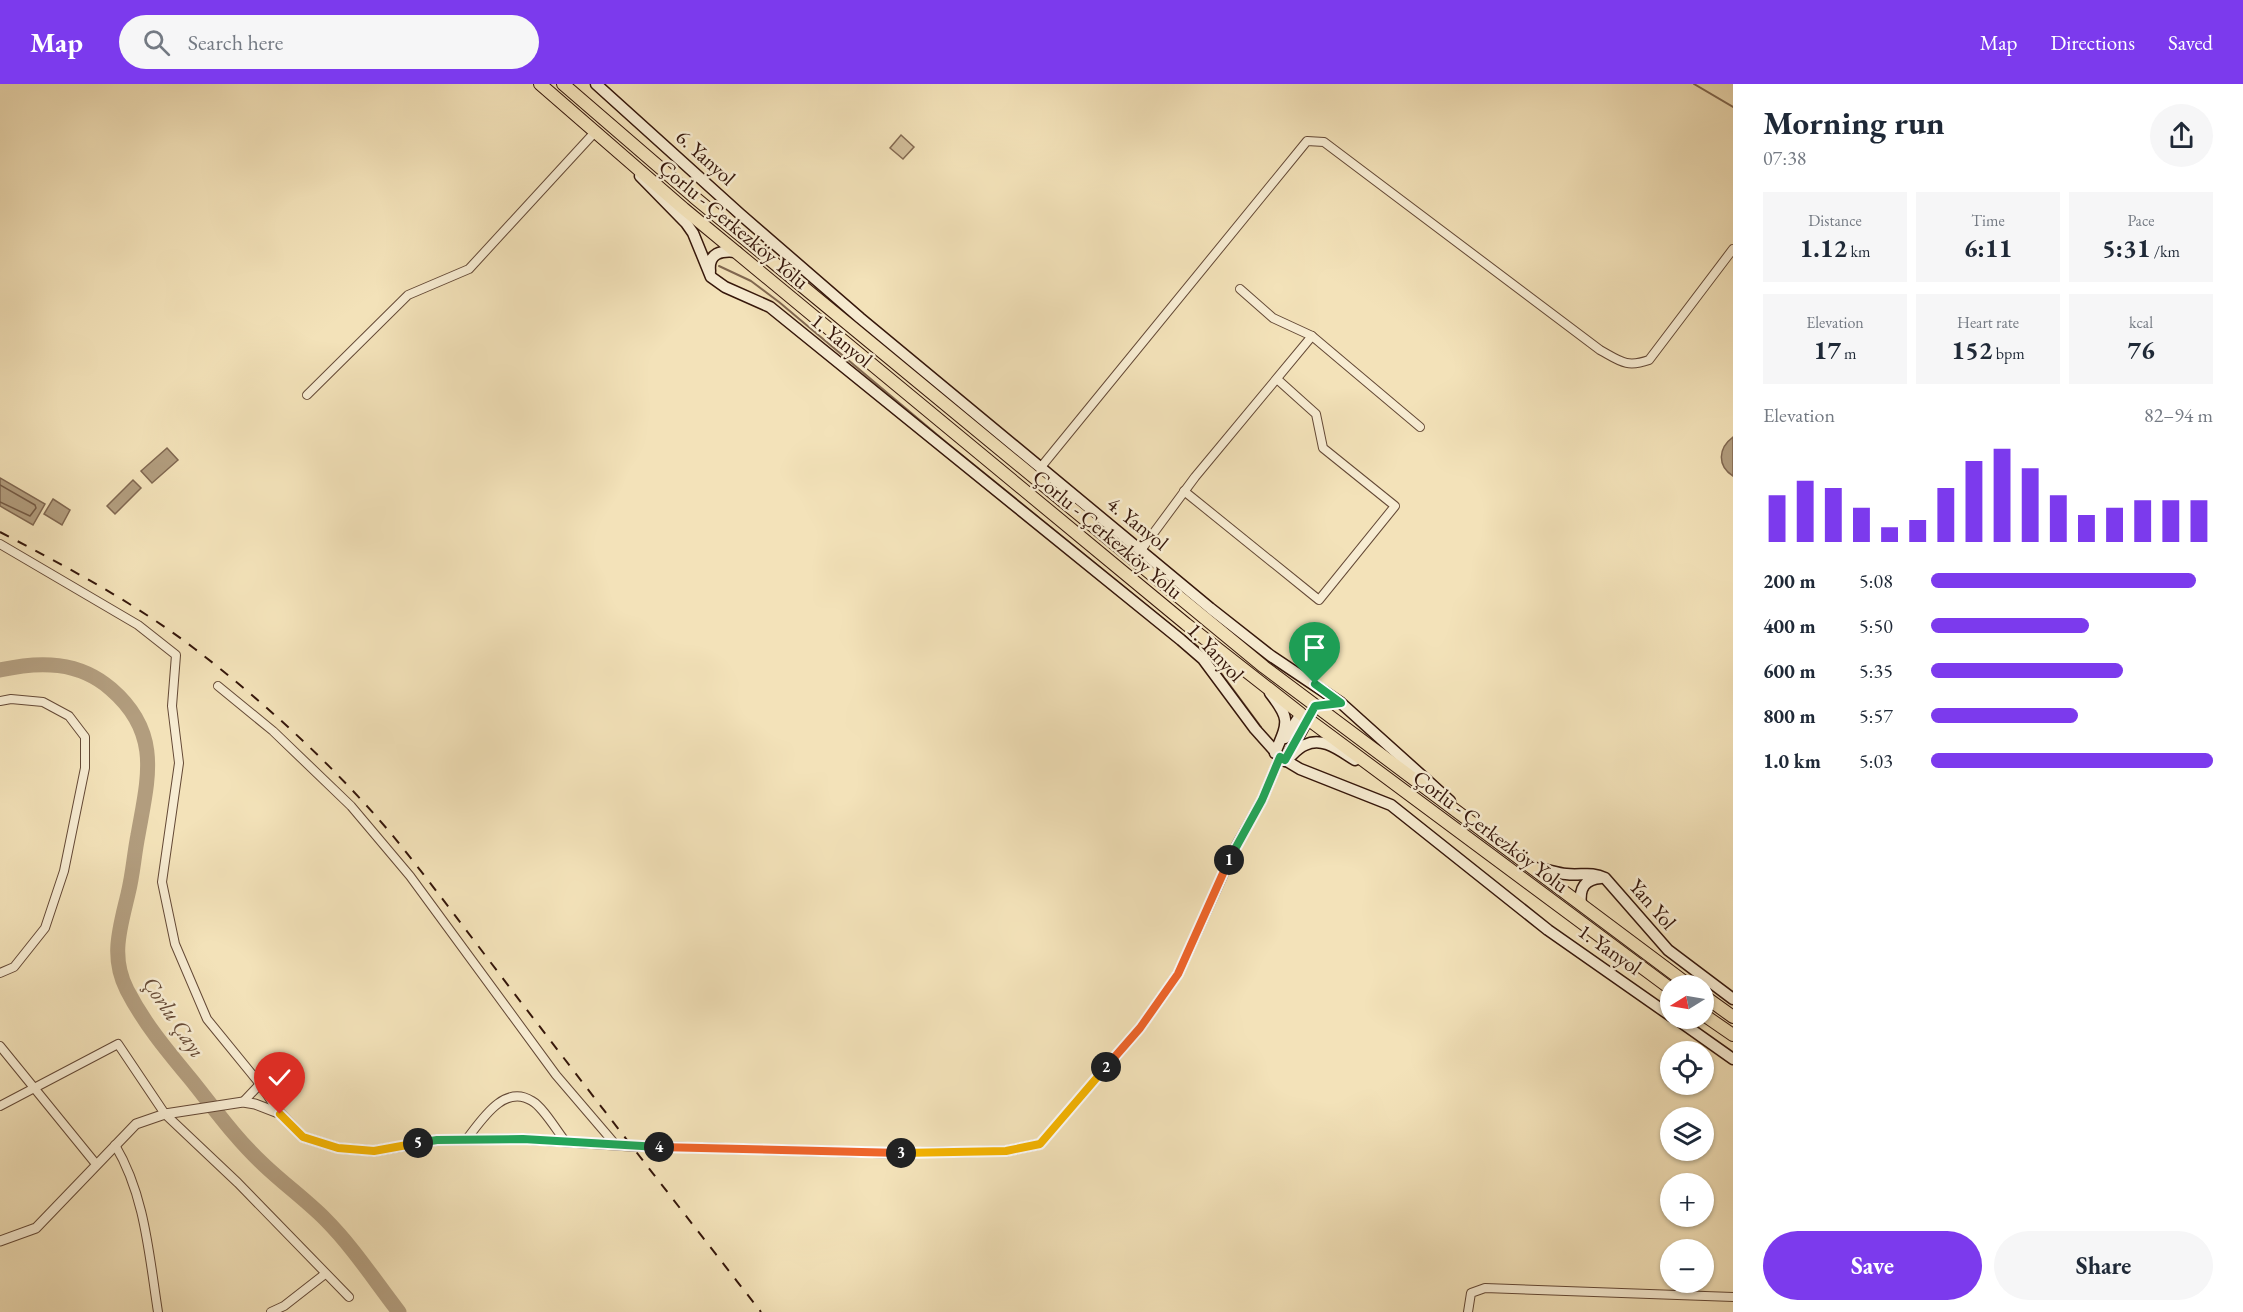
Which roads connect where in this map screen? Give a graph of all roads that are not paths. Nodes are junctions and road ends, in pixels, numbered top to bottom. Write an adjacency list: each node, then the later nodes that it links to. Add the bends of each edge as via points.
1 (540, 84): 4 (main road, Çorlu - Çerkezköy Yolu)
2 (563, 84): 11 (main road, Çorlu - Çerkezköy Yolu)
3 (596, 84): 8 (main road, 6. Yanyol)
4 (595, 132): 5 (main road, Çorlu - Çerkezköy Yolu); 14 (street, via 469,269 408,295)
5 (628, 160): 7 (main road, Çorlu - Çerkezköy Yolu); 9 (main road, via 686,223)
6 (1733, 249): 16 (street, via 1649,360 1626,364 1600,350 1324,142 1307,141)
7 (737, 252): 9 (main road, via 713,255 709,264); 21 (main road, Çorlu - Çerkezköy Yolu)
8 (790, 258): 11 (main road); 16 (main road, 4. Yanyol)
9 (711, 277): 28 (main road, 1. Yanyol, via 770,307 1181,640 1213,671)
10 (1240, 289): 12 (street, via 1273,318)
11 (841, 319): 23 (main road, Çorlu - Çerkezköy Yolu)
12 (1312, 336): 13 (street); 15 (street)
13 (1277, 379): 17 (street); 17 (street, via 1316,414 1323,448 1395,506 1319,600)
14 (308, 394)
15 (1420, 427)
16 (1041, 468): 19 (main road, 4. Yanyol)
17 (1185, 491): 19 (street)
18 (0, 544): 46 (street, via 138,625 176,655 171,706 179,763 162,882 175,944 207,1019)
19 (1140, 550): 20 (main road, 4. Yanyol)
20 (1271, 656): 23 (main road, via 1287,672); 25 (main road, 4. Yanyol)
21 (1260, 681): 27 (main road, Çorlu - Çerkezköy Yolu); 28 (main road, via 1285,715)
22 (218, 686): 54 (street, via 273,731 351,806 410,876 556,1075)
23 (1296, 690): 26 (main road, Çorlu - Çerkezköy Yolu)
24 (0, 701): 34 (street, via 43,702 69,716 85,737 85,768 64,871 45,928 14,967)
25 (1341, 703): 26 (main road); 30 (main road, 4. Yanyol)
26 (1315, 706): 27 (main road); 30 (main road, Çorlu - Çerkezköy Yolu)
27 (1305, 716): 28 (main road); 29 (main road, Çorlu - Çerkezköy Yolu)
28 (1280, 757): 29 (main road, via 1319,742); 39 (main road, 1. Yanyol, via 1300,769 1391,805 1548,930); 54 (street, via 1178,974 1140,1028 1040,1144 1006,1151 890,1153)
29 (1373, 766): 36 (main road, Çorlu - Çerkezköy Yolu)
30 (1463, 816): 31 (main road, Çorlu - Çerkezköy Yolu)
31 (1533, 868): 32 (main road, Yan Yol, via 1568,874 1595,873); 33 (main road, Çorlu - Çerkezköy Yolu)
32 (1605, 878): 33 (main road, via 1582,886); 37 (main road, Yan Yol, via 1668,950)
33 (1581, 904): 35 (main road, Çorlu - Çerkezköy Yolu)
34 (0, 973)
35 (1675, 975)
36 (1660, 981)
37 (1733, 999)
38 (1714, 1003): 40 (main road)
39 (1660, 1008)
40 (1733, 1017)
41 (1714, 1021): 43 (main road)
42 (1690, 1029): 45 (main road, 1. Yanyol)
43 (1733, 1035)
44 (0, 1046): 47 (street)
45 (1733, 1059)
46 (260, 1084): 48 (street); 51 (street)
47 (37, 1088): 49 (street); 50 (street, via 118,1044); 56 (street)
48 (243, 1102): 50 (street); 51 (street)
49 (0, 1106)
50 (165, 1114): 55 (street, via 136,1124); 58 (street)
51 (280, 1114): 52 (street, via 303,1137 338,1148 374,1151 437,1140)
52 (466, 1140): 53 (street); 53 (street, via 501,1100 520,1096 534,1101)
53 (565, 1141): 54 (street)
54 (615, 1144)
55 (115, 1145): 56 (street); 61 (street, via 138,1196)
56 (96, 1164): 57 (street, via 36,1228)
57 (0, 1241)
58 (325, 1274): 59 (street); 62 (street)
59 (349, 1297)
60 (1733, 1297): 63 (street, via 1485,1288 1471,1293)
61 (158, 1312)
62 (271, 1312)
63 (1468, 1312)

